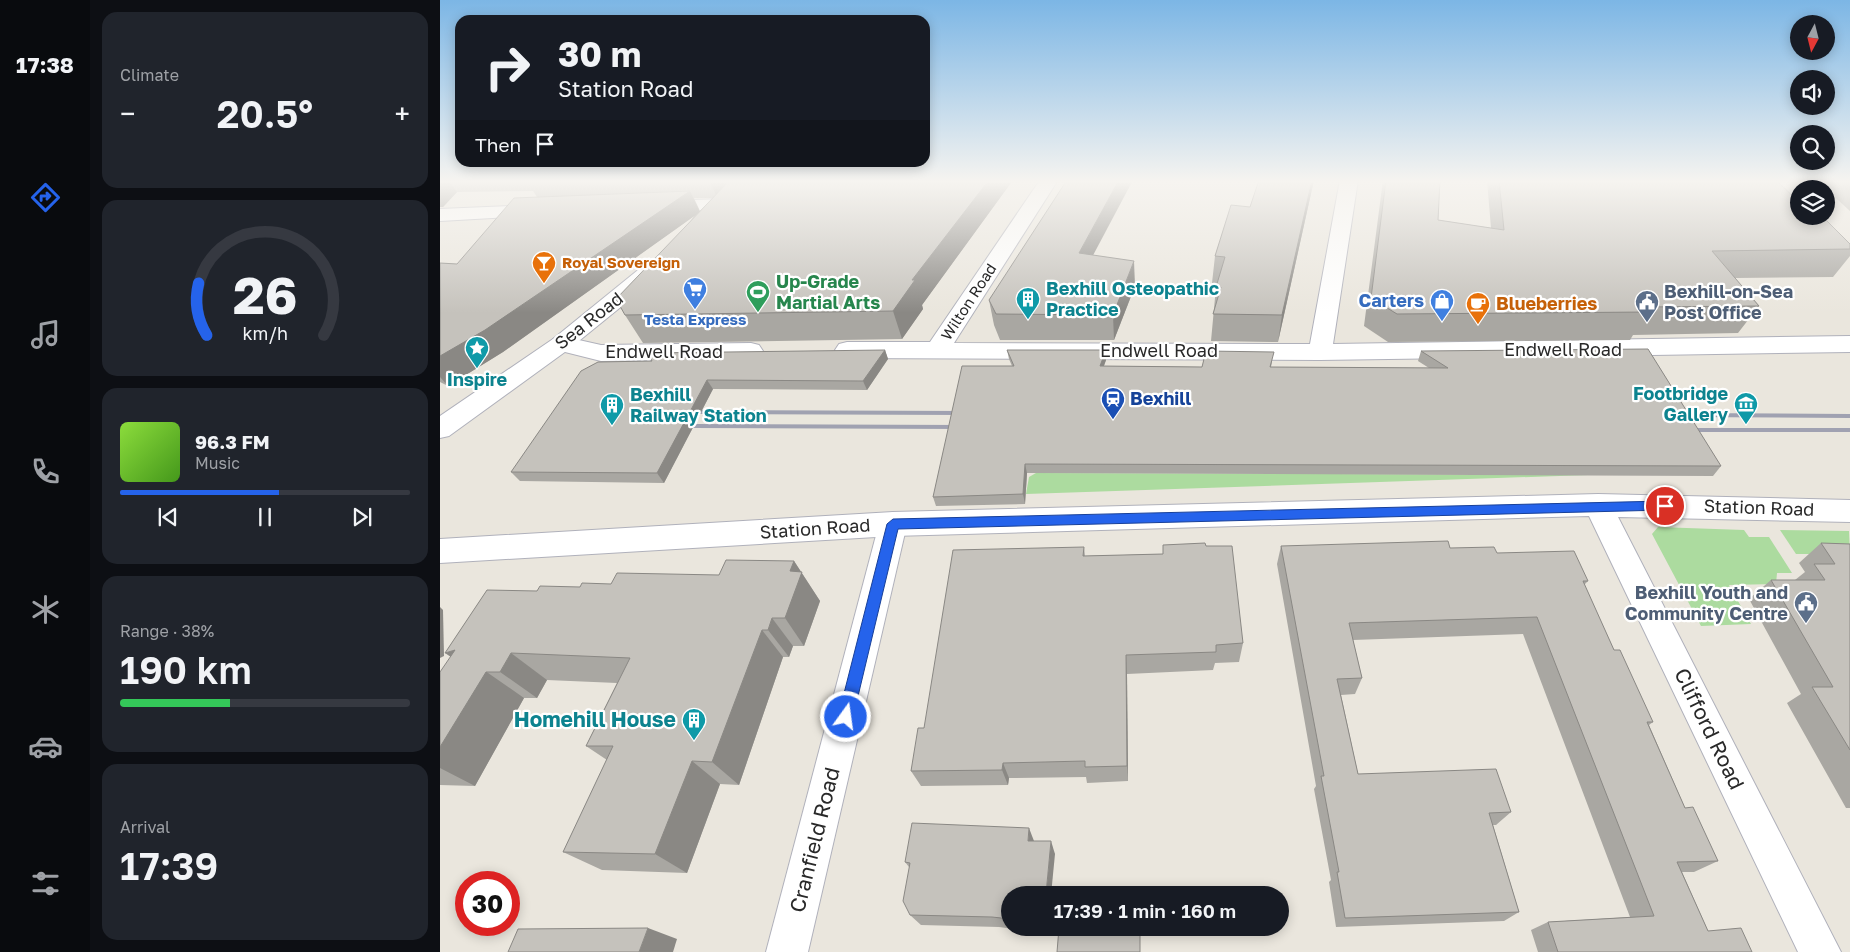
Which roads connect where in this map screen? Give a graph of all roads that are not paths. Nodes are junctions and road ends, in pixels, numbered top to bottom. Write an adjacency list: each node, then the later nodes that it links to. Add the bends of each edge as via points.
1 (1020, 224): 6 (street, Wilton Road)
2 (1342, 224): 9 (street)
3 (664, 260): 4 (street, Sea Road)
4 (561, 344): 7 (street, Endwell Road, via 601,353); 10 (street, Sea Road)
5 (1850, 344): 9 (street, Endwell Road)
6 (938, 349): 8 (street, Endwell Road); 9 (street, Endwell Road)
7 (774, 351)
8 (822, 351)
9 (1320, 352)
10 (440, 429)
11 (1598, 506): 12 (street, Station Road); 13 (street, Station Road); 16 (street, Clifford Road)
12 (1850, 511)
13 (893, 524): 14 (street, Station Road); 15 (street, Cranfield Road)
14 (440, 551)
15 (787, 952)
16 (1820, 952)

